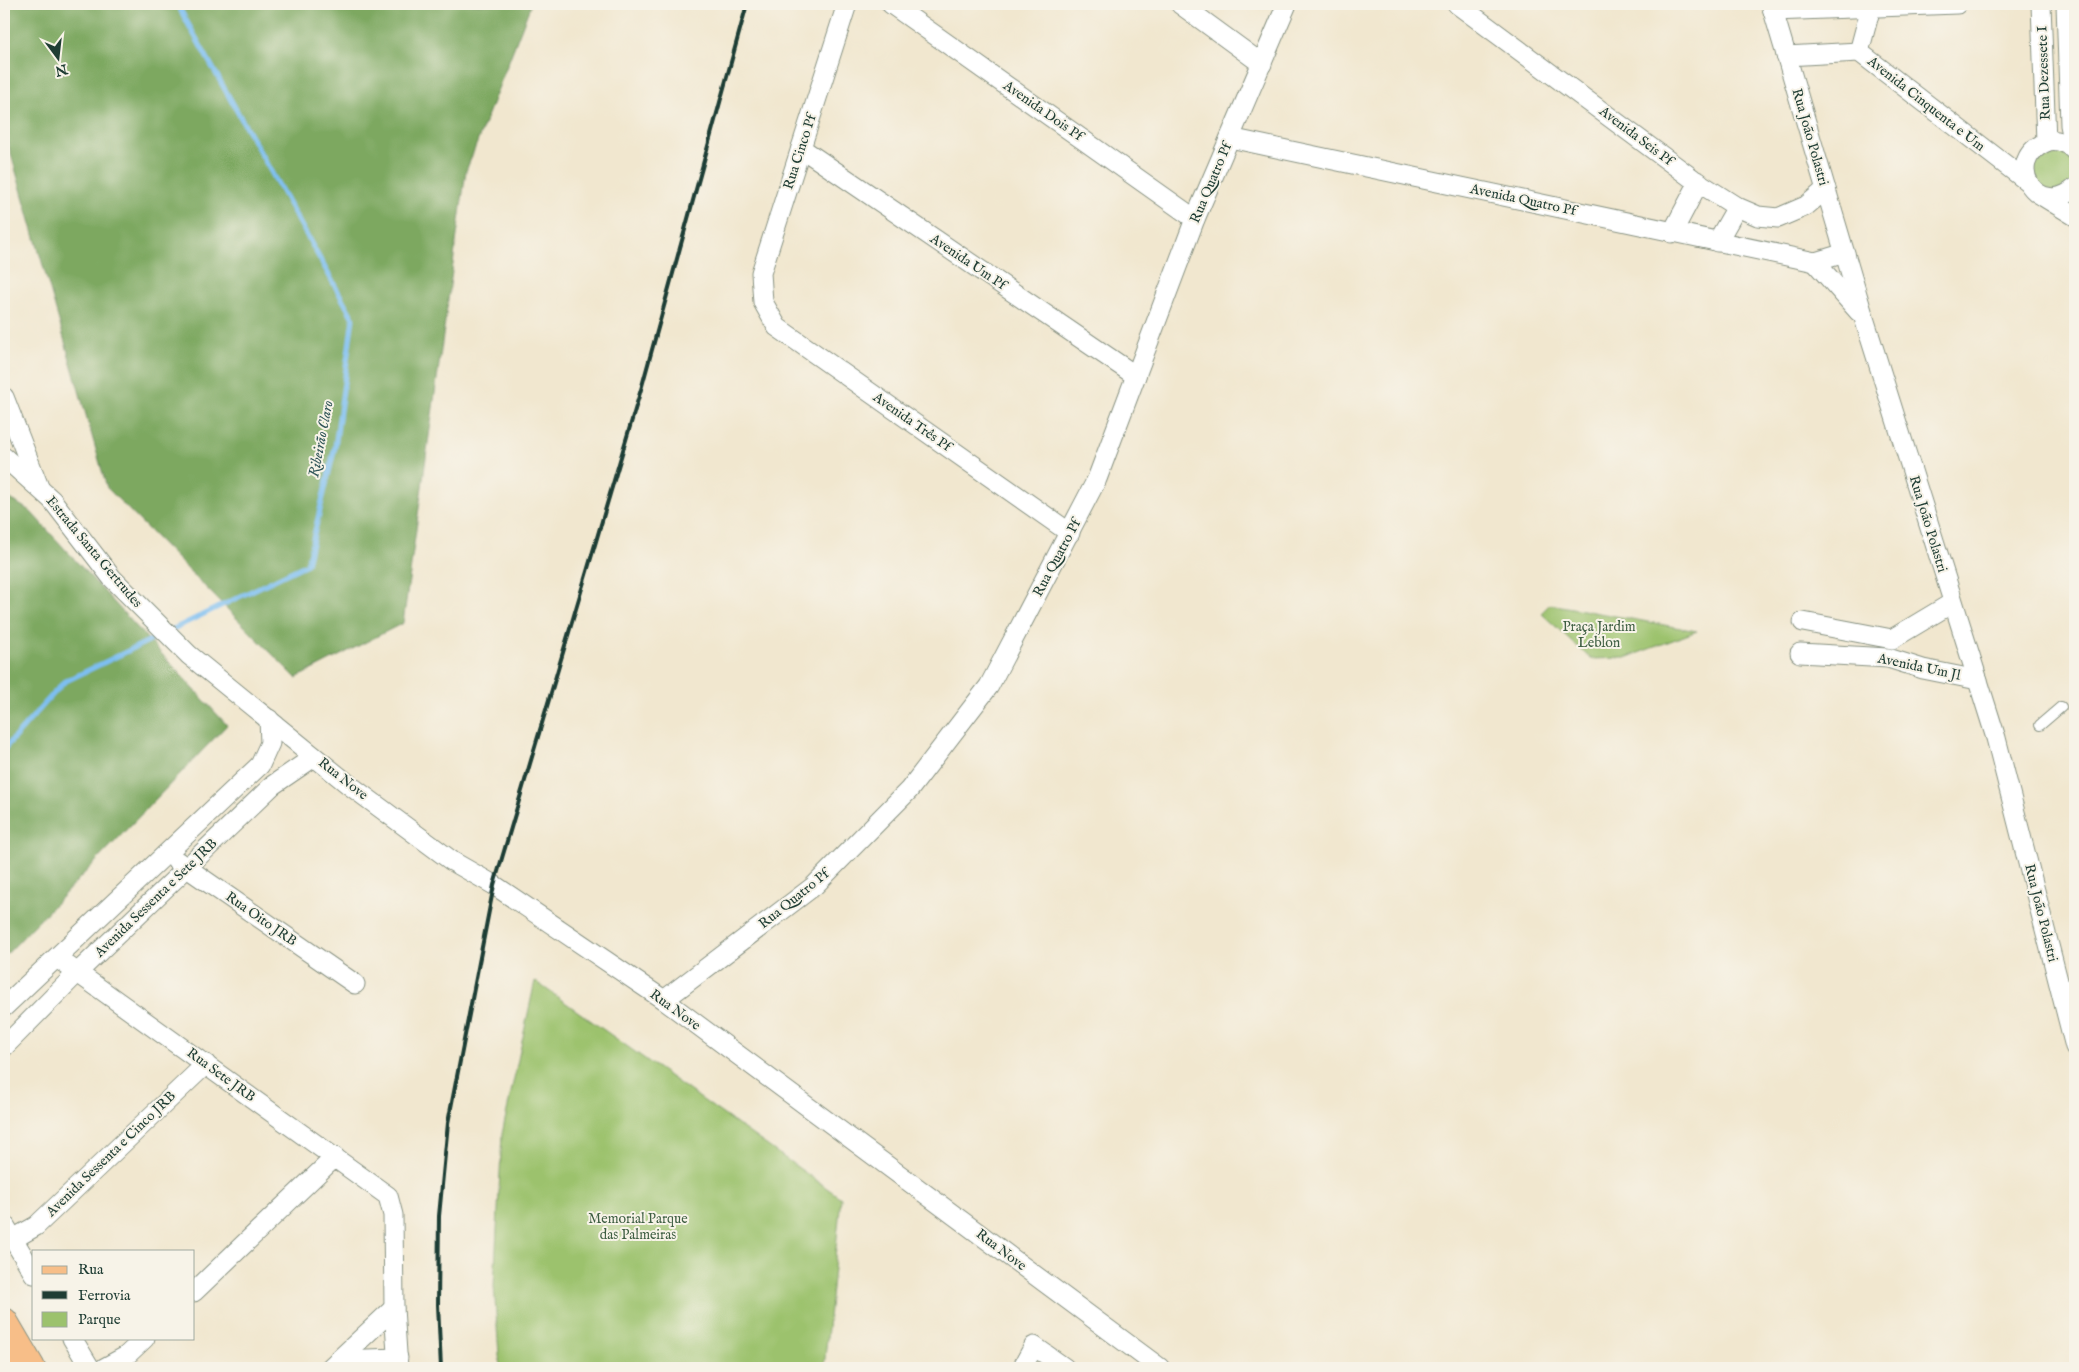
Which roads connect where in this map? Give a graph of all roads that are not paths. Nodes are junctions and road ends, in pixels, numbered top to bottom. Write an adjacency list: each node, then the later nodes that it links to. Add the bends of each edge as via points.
1 (847, 4): 16 (street, Rua Cinco Pf)
2 (891, 4): 25 (street, Avenida Dois Pf)
3 (1180, 4): 13 (street)
4 (1287, 4): 13 (street, Rua Quatro Pf)
5 (1457, 4): 18 (street, Avenida Seis Pf)
6 (1956, 4): 10 (street)
7 (2041, 4): 15 (street, Rua Dezessete I)
8 (2066, 4): 17 (street, Rua Dezessete I, via 2070,125)
9 (1772, 7): 10 (street); 12 (street, Rua João Polastri)
10 (1871, 7): 11 (street)
11 (1859, 52): 12 (street, Avenida Cinquenta e Um); 19 (street, Avenida Cinquenta e Um)
12 (1786, 56): 21 (street, Rua João Polastri)
13 (1262, 64): 14 (street, Rua Quatro Pf)
14 (1230, 138): 25 (street, Rua Quatro Pf); 26 (street, Avenida Quatro Pf)
15 (2046, 142): 17 (street, via 2066,143); 19 (street, via 2027,158 2025,171)
16 (801, 148): 30 (street, Rua Cinco Pf, via 761,273); 32 (street, Avenida Um Pf)
17 (2075, 150)
18 (1699, 182): 23 (street, Avenida Seis Pf); 26 (street)
19 (2028, 182): 22 (street, Avenida Cinquenta e Um)
20 (2075, 188): 22 (street, via 2062,197)
21 (1826, 189): 23 (street, Avenida Seis Pf, via 1806,206 1778,218 1758,216); 28 (street, Rua João Polastri)
22 (2043, 196): 24 (street)
23 (1737, 207): 27 (street)
24 (2075, 216)
25 (1195, 219): 32 (street, Rua Quatro Pf)
26 (1672, 232): 27 (street, Avenida Quatro Pf)
27 (1717, 242): 29 (street, Avenida Quatro Pf)
28 (1844, 253): 29 (street, Avenida Quatro Pf); 31 (street, Rua João Polastri)
29 (1815, 262): 31 (street)
30 (763, 302): 36 (street, Avenida Três Pf, via 777,327)
31 (1864, 318): 37 (street, Rua João Polastri)
32 (1136, 376): 36 (street, Rua Quatro Pf, via 1097,479)
33 (4, 397): 35 (street, Estrada Santa Gertrudes)
34 (4, 457): 35 (street, Estrada Santa Gertrudes)
35 (40, 489): 41 (street, Estrada Santa Gertrudes, via 148,616)
36 (1070, 533): 53 (street, Rua Quatro Pf, via 989,686 909,790 814,886)
37 (1952, 603): 39 (street, Avenida Um Jl); 43 (street, Rua João Polastri)
38 (1803, 622): 39 (street, Avenida Um Jl)
39 (1892, 639): 42 (street)
40 (1800, 653): 42 (street, Avenida Um Jl)
41 (189, 655): 45 (street, Rua Nove)
42 (1888, 658): 43 (street, Avenida Um Jl)
43 (1978, 680): 56 (street, Rua João Polastri, via 1996,738)
44 (2061, 707): 46 (lane)
45 (268, 718): 47 (street, Rua Nove); 48 (street, via 270,743 260,765)
46 (2040, 725)
47 (314, 757): 49 (street, Avenida Sessenta e Sete JRB, via 273,785); 53 (street, Rua Nove, via 445,856 494,884)
48 (167, 854): 49 (street, Rua Oito JRB); 50 (street)
49 (188, 868): 51 (street, Avenida Sessenta e Sete JRB); 52 (street, Rua Oito JRB)
50 (57, 958): 51 (street, Rua Sete JRB); 54 (street)
51 (78, 972): 55 (street, Avenida Sessenta e Sete JRB); 57 (street, Rua Sete JRB)
52 (355, 984)
53 (664, 1000): 75 (street, Rua Nove)
54 (4, 1007)
55 (4, 1047)
56 (2075, 1047)
57 (206, 1064): 58 (street, Rua Sete JRB); 59 (street, Avenida Sessenta e Cinco JRB, via 36,1226)
58 (335, 1157): 61 (street); 62 (street, Rua Sete JRB, via 384,1192 391,1202)
59 (9, 1232): 60 (street)
60 (32, 1271)
61 (195, 1291)
62 (394, 1308): 67 (street); 68 (street)
63 (4, 1322): 70 (main road)
64 (73, 1340): 71 (street)
65 (143, 1340): 72 (street, via 126,1356)
66 (4, 1361): 69 (main road)
67 (398, 1363): 68 (street)
68 (334, 1364)
69 (8, 1368)
70 (31, 1368)
71 (90, 1368)
72 (104, 1368)
73 (1022, 1368): 74 (street, via 1034,1346)
74 (1065, 1368)
75 (1160, 1368)

